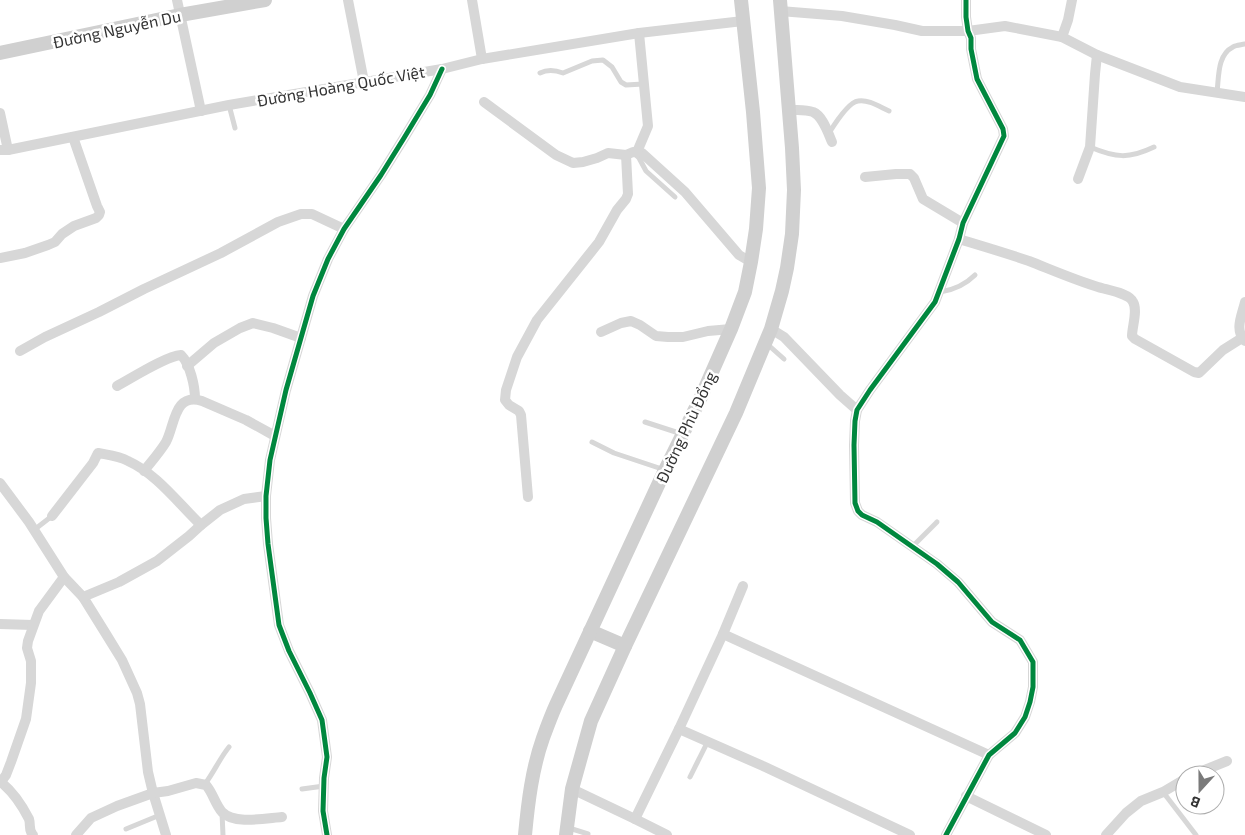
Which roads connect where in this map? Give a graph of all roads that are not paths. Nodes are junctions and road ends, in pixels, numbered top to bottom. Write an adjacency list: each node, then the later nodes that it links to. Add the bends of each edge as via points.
1 (177, 0): 9 (street)
2 (265, 0): 9 (main road, Đường Nguyễn Du)
3 (348, 0): 20 (street)
4 (472, 0): 17 (street)
5 (741, 0): 10 (main road, Đường Phù Đổng)
6 (966, 0): 11 (street)
7 (1072, 0): 13 (street)
8 (780, 6): 11 (street, via 922,31); 26 (main road)
9 (180, 15): 15 (main road, Đường Nguyễn Du); 28 (street)
10 (743, 21): 12 (street, Đường Hoàng Quốc Việt); 44 (main road, Đường Phù Đổng, via 759,188)
11 (968, 31): 13 (street, via 1005,26); 40 (street, via 977,79 1004,136)
12 (640, 33): 17 (street, Đường Hoàng Quốc Việt); 21 (street)
13 (1062, 37): 16 (street)
14 (1245, 44): 22 (lane, via 1225,53)
15 (0, 53)
16 (1097, 54): 22 (street, via 1180,87); 34 (street)
17 (482, 59): 18 (street, Đường Hoàng Quốc Việt)
18 (442, 69): 20 (street, Đường Hoàng Quốc Việt); 41 (street, via 430,95)
19 (540, 73): 21 (lane, via 555,70 563,73 603,60 626,85)
20 (364, 82): 25 (street, Đường Hoàng Quốc Việt)
21 (644, 84): 36 (street, via 648,126)
22 (1217, 93): 23 (street)
23 (1245, 97)
24 (484, 102): 36 (street, via 556,155 572,163 608,153)
25 (229, 105): 28 (street, Đường Hoàng Quốc Việt); 30 (lane)
26 (790, 110): 32 (street, via 816,112); 49 (main road, via 794,190 792,234 782,291)
27 (889, 110): 32 (lane, via 856,101 848,108)
28 (201, 111): 31 (street, Đường Hoàng Quốc Việt)
29 (0, 112): 35 (street)
30 (235, 128)
31 (74, 137): 35 (street, Đường Hoàng Quốc Việt); 43 (street, via 100,215 74,226 55,242)
32 (830, 138)
33 (1154, 147): 34 (lane, via 1120,156)
34 (1090, 148): 38 (street)
35 (4, 150)
36 (632, 153): 39 (lane, via 646,171); 44 (street, via 642,153 655,164 685,192 739,255); 68 (street, via 626,199 599,242 537,320 517,357 506,390 505,400 521,415)
37 (865, 177): 40 (street, via 910,174 923,199)
38 (1078, 179)
39 (675, 197)
40 (963, 223): 42 (street)
41 (344, 229): 51 (street, via 313,296); 54 (street, via 312,214 301,214 278,222)
42 (959, 239): 46 (street); 52 (street, via 1130,297 1134,302 1134,339 1194,372 1199,373 1223,350)
43 (0, 258)
44 (751, 262): 48 (main road, Đường Phù Đổng)
45 (975, 275): 46 (lane, via 968,282)
46 (939, 292): 59 (street)
47 (1245, 302): 52 (street, via 1239,326)
48 (731, 329): 50 (street, via 668,337 656,336 631,322); 61 (main road, Đường Phù Đổng)
49 (771, 329): 53 (main road); 59 (street, via 784,337)
50 (601, 332)
51 (301, 338): 56 (street, via 253,323 214,344); 62 (street)
52 (1244, 339)
53 (766, 342): 55 (lane); 81 (main road, via 736,413)
54 (20, 351)
55 (784, 358)
56 (187, 366): 57 (street, via 182,356 177,355); 58 (street, via 195,388)
57 (117, 386)
58 (195, 399): 62 (street); 65 (street, via 186,400 179,407 166,442)
59 (858, 410): 73 (street, via 854,445 855,503 858,511)
60 (645, 422): 61 (lane)
61 (683, 434): 64 (main road, Đường Phù Đổng)
62 (275, 436): 67 (street)
63 (592, 442): 64 (lane)
64 (665, 470): 79 (main road, Đường Phù Đổng)
65 (144, 471): 69 (street, via 128,461 98,453); 71 (street)
66 (0, 482): 72 (street)
67 (266, 496): 71 (street, via 244,499 220,510); 92 (street, via 268,544 279,625 322,720 327,757)
68 (528, 497)
69 (52, 516): 72 (lane)
70 (937, 522): 73 (lane)
71 (201, 525): 76 (street, via 157,560 119,582)
72 (34, 530): 74 (street)
73 (912, 547): 85 (street, via 958,582 992,622 1020,640 1033,662 1033,687 1024,717 1014,733)
74 (64, 577): 76 (street); 78 (street, via 39,611)
75 (743, 586): 80 (street)
76 (83, 597): 96 (street, via 122,660 137,693)
77 (0, 624): 78 (street)
78 (33, 625): 89 (street, via 27,648 31,683 26,719 6,775)
79 (590, 631): 81 (main road); 110 (main road, Đường Phù Đổng, via 542,740)
80 (723, 634): 82 (street); 85 (street)
81 (625, 646): 94 (main road, via 590,721)
82 (679, 729): 83 (street); 101 (street)
83 (708, 741): 88 (lane); 112 (street)
84 (230, 747): 90 (lane)
85 (989, 755): 97 (street)
86 (1227, 761): 87 (street)
87 (1217, 765)
88 (690, 777)
89 (0, 782): 104 (street, via 13,793 30,821)
90 (204, 784): 96 (street); 98 (street, via 211,790)
91 (1175, 785): 95 (street)
92 (324, 786): 93 (lane); 109 (street, via 323,811)
93 (302, 789)
94 (572, 789): 101 (street); 103 (main road)
95 (1163, 792): 115 (street, via 1141,801); 116 (lane)
96 (153, 793): 99 (street); 106 (street, via 91,818)
97 (966, 796): 113 (street); 114 (street)
98 (222, 812): 100 (street, via 241,820); 108 (lane)
99 (160, 815): 102 (lane); 107 (street)
100 (282, 817)
101 (635, 819): 111 (street)
102 (126, 829)
103 (566, 831): 105 (lane)
104 (29, 834)
105 (588, 834)
106 (76, 835)
107 (166, 835)
108 (222, 835)
109 (327, 835)
110 (525, 835)
111 (667, 835)
112 (910, 835)
113 (946, 835)
114 (1046, 835)
115 (1106, 835)
116 (1196, 835)

